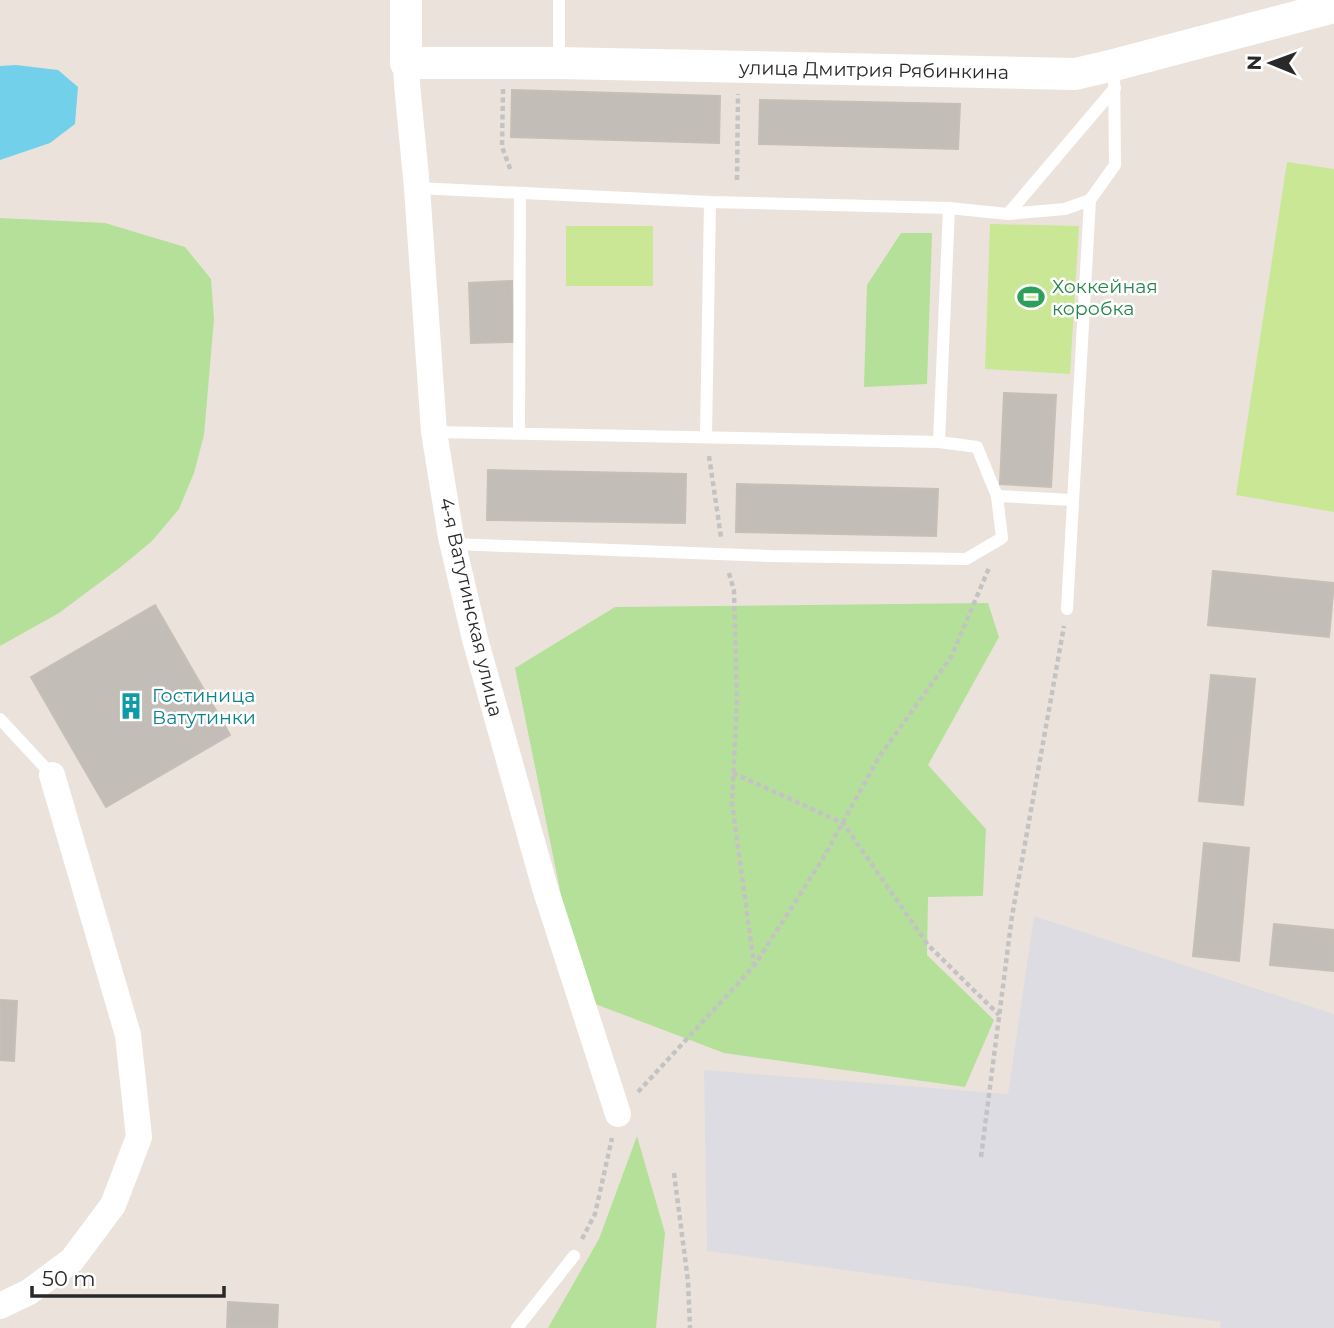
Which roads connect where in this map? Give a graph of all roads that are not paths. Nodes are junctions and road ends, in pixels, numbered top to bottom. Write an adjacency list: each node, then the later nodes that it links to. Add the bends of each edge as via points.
1 (406, 0): 4 (street, 4-я Ватутинская улица)
2 (559, 0): 5 (lane)
3 (1334, 7): 6 (street, улица Дмитрия Рябинкина, via 1205,40)
4 (406, 63): 5 (street, улица Дмитрия Рябинкина); 7 (street, 4-я Ватутинская улица)
5 (559, 63): 6 (street, улица Дмитрия Рябинкина)
6 (1114, 77): 9 (lane, via 1115,165); 12 (lane)
7 (418, 188): 8 (lane); 13 (street, 4-я Ватутинская улица)
8 (520, 193): 10 (lane); 14 (lane)
9 (1090, 200): 12 (lane, via 1065,209); 18 (lane)
10 (710, 202): 11 (lane); 15 (lane)
11 (949, 208): 12 (lane); 16 (lane)
12 (1008, 214)
13 (434, 432): 14 (lane); 19 (street, 4-я Ватутинская улица)
14 (519, 433): 15 (lane)
15 (706, 436): 16 (lane)
16 (939, 442): 17 (lane, via 977,447)
17 (997, 496): 18 (lane); 19 (lane, via 1002,538 966,559)
18 (1073, 500): 20 (lane)
19 (453, 544): 23 (street, 4-я Ватутинская улица, via 545,888)
20 (1067, 609)
21 (0, 719): 22 (lane)
22 (52, 775): 25 (street, via 128,1035 139,1137 113,1205 72,1260 29,1292)
23 (618, 1114)
24 (574, 1256): 26 (lane)
25 (0, 1306)
26 (517, 1328)

